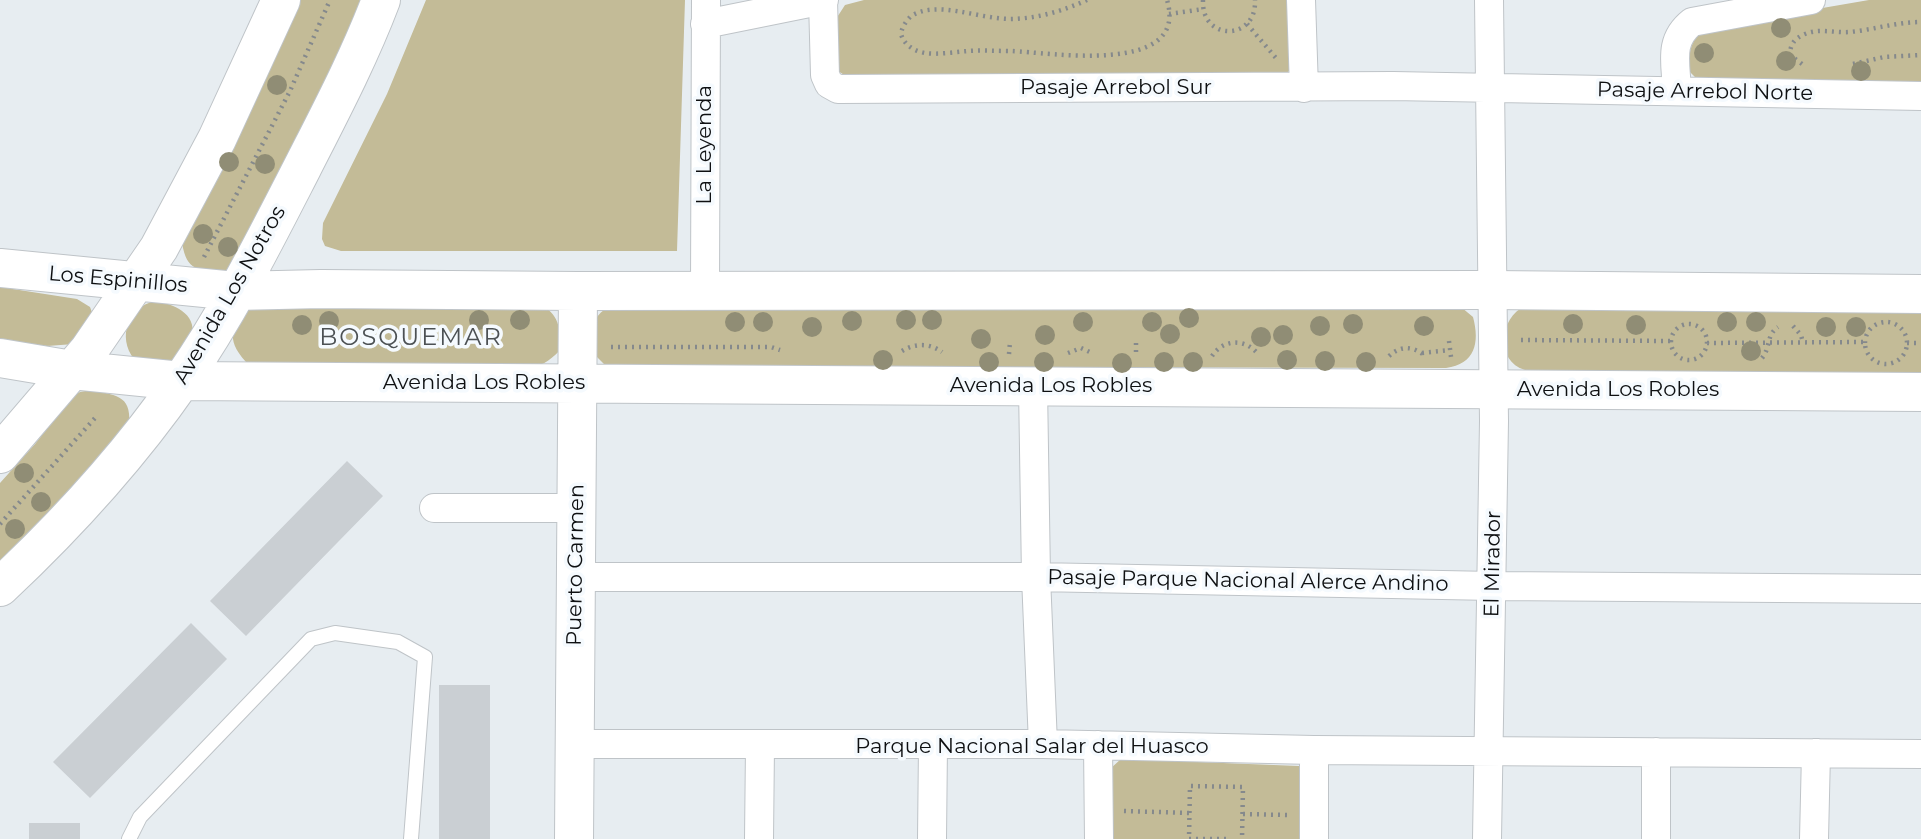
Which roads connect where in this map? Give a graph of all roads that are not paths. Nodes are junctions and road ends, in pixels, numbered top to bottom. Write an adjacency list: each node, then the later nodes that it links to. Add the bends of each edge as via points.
1 (281, 0): 13 (street, via 217,139)
2 (381, 0): 16 (street, Avenida Los Notros, via 319,134)
3 (824, 0): 7 (street); 8 (street, Pasaje Arrebol Sur, via 825,75 838,89)
4 (1301, 0): 8 (street)
5 (1489, 0): 9 (street, El Mirador)
6 (1811, 0): 10 (street, via 1692,22 1676,41)
7 (705, 12): 14 (street, La Leyenda)
8 (1304, 88): 9 (street, Pasaje Arrebol Sur)
9 (1490, 89): 10 (street, Pasaje Arrebol Norte); 15 (street, El Mirador)
10 (1677, 91): 11 (street, Pasaje Arrebol Norte)
11 (1921, 96)
12 (0, 268): 13 (street, Los Espinillos)
13 (137, 281): 16 (street, Los Espinillos); 21 (street)
14 (705, 290): 15 (street); 17 (street)
15 (1491, 290): 18 (street); 24 (street, El Mirador)
16 (235, 291): 17 (street); 22 (street, Avenida Los Notros)
17 (578, 291): 20 (street, Puerto Carmen)
18 (1921, 294)
19 (0, 358): 21 (street)
20 (578, 365): 22 (street, Avenida Los Robles); 23 (street, Avenida Los Robles); 27 (street, Puerto Carmen)
21 (72, 370): 22 (street); 26 (street)
22 (181, 381): 32 (street, Avenida Los Notros, via 109,473)
23 (1033, 386): 24 (street, Avenida Los Robles); 30 (street)
24 (1494, 390): 25 (street, Avenida Los Robles); 31 (street, El Mirador)
25 (1921, 391)
26 (0, 454)
27 (577, 508): 28 (street); 29 (street, Puerto Carmen)
28 (434, 509)
29 (576, 577): 30 (street, Pasaje Parque Nacional Alerce Andino); 34 (street, Puerto Carmen)
30 (1036, 577): 31 (street, Pasaje Parque Nacional Alerce Andino); 35 (street)
31 (1493, 586): 33 (street, Pasaje Parque Nacional Alerce Andino); 40 (street, El Mirador)
32 (0, 587)
33 (1921, 589)
34 (575, 744): 38 (street, Parque Nacional Salar del Huasco); 47 (street, Puerto Carmen)
35 (1043, 744): 36 (street, Parque Nacional Salar del Huasco); 37 (street, Parque Nacional Salar del Huasco)
36 (933, 745): 38 (street, Parque Nacional Salar del Huasco); 49 (street)
37 (1098, 745): 39 (street, Parque Nacional Salar del Huasco); 50 (street)
38 (760, 746): 48 (street)
39 (1314, 750): 40 (street, Parque Nacional Salar del Huasco); 44 (street)
40 (1489, 751): 41 (street, Parque Nacional Salar del Huasco); 51 (street, El Mirador)
41 (1656, 752): 42 (street, Parque Nacional Salar del Huasco); 52 (street)
42 (1816, 753): 43 (street, Parque Nacional Salar del Huasco); 53 (street)
43 (1921, 754)
44 (1314, 827)
45 (129, 839): 46 (lane, via 140,817 311,639 335,633 398,642 425,657)
46 (411, 839)
47 (574, 839)
48 (759, 839)
49 (932, 839)
50 (1099, 839)
51 (1488, 839)
52 (1656, 839)
53 (1814, 839)

